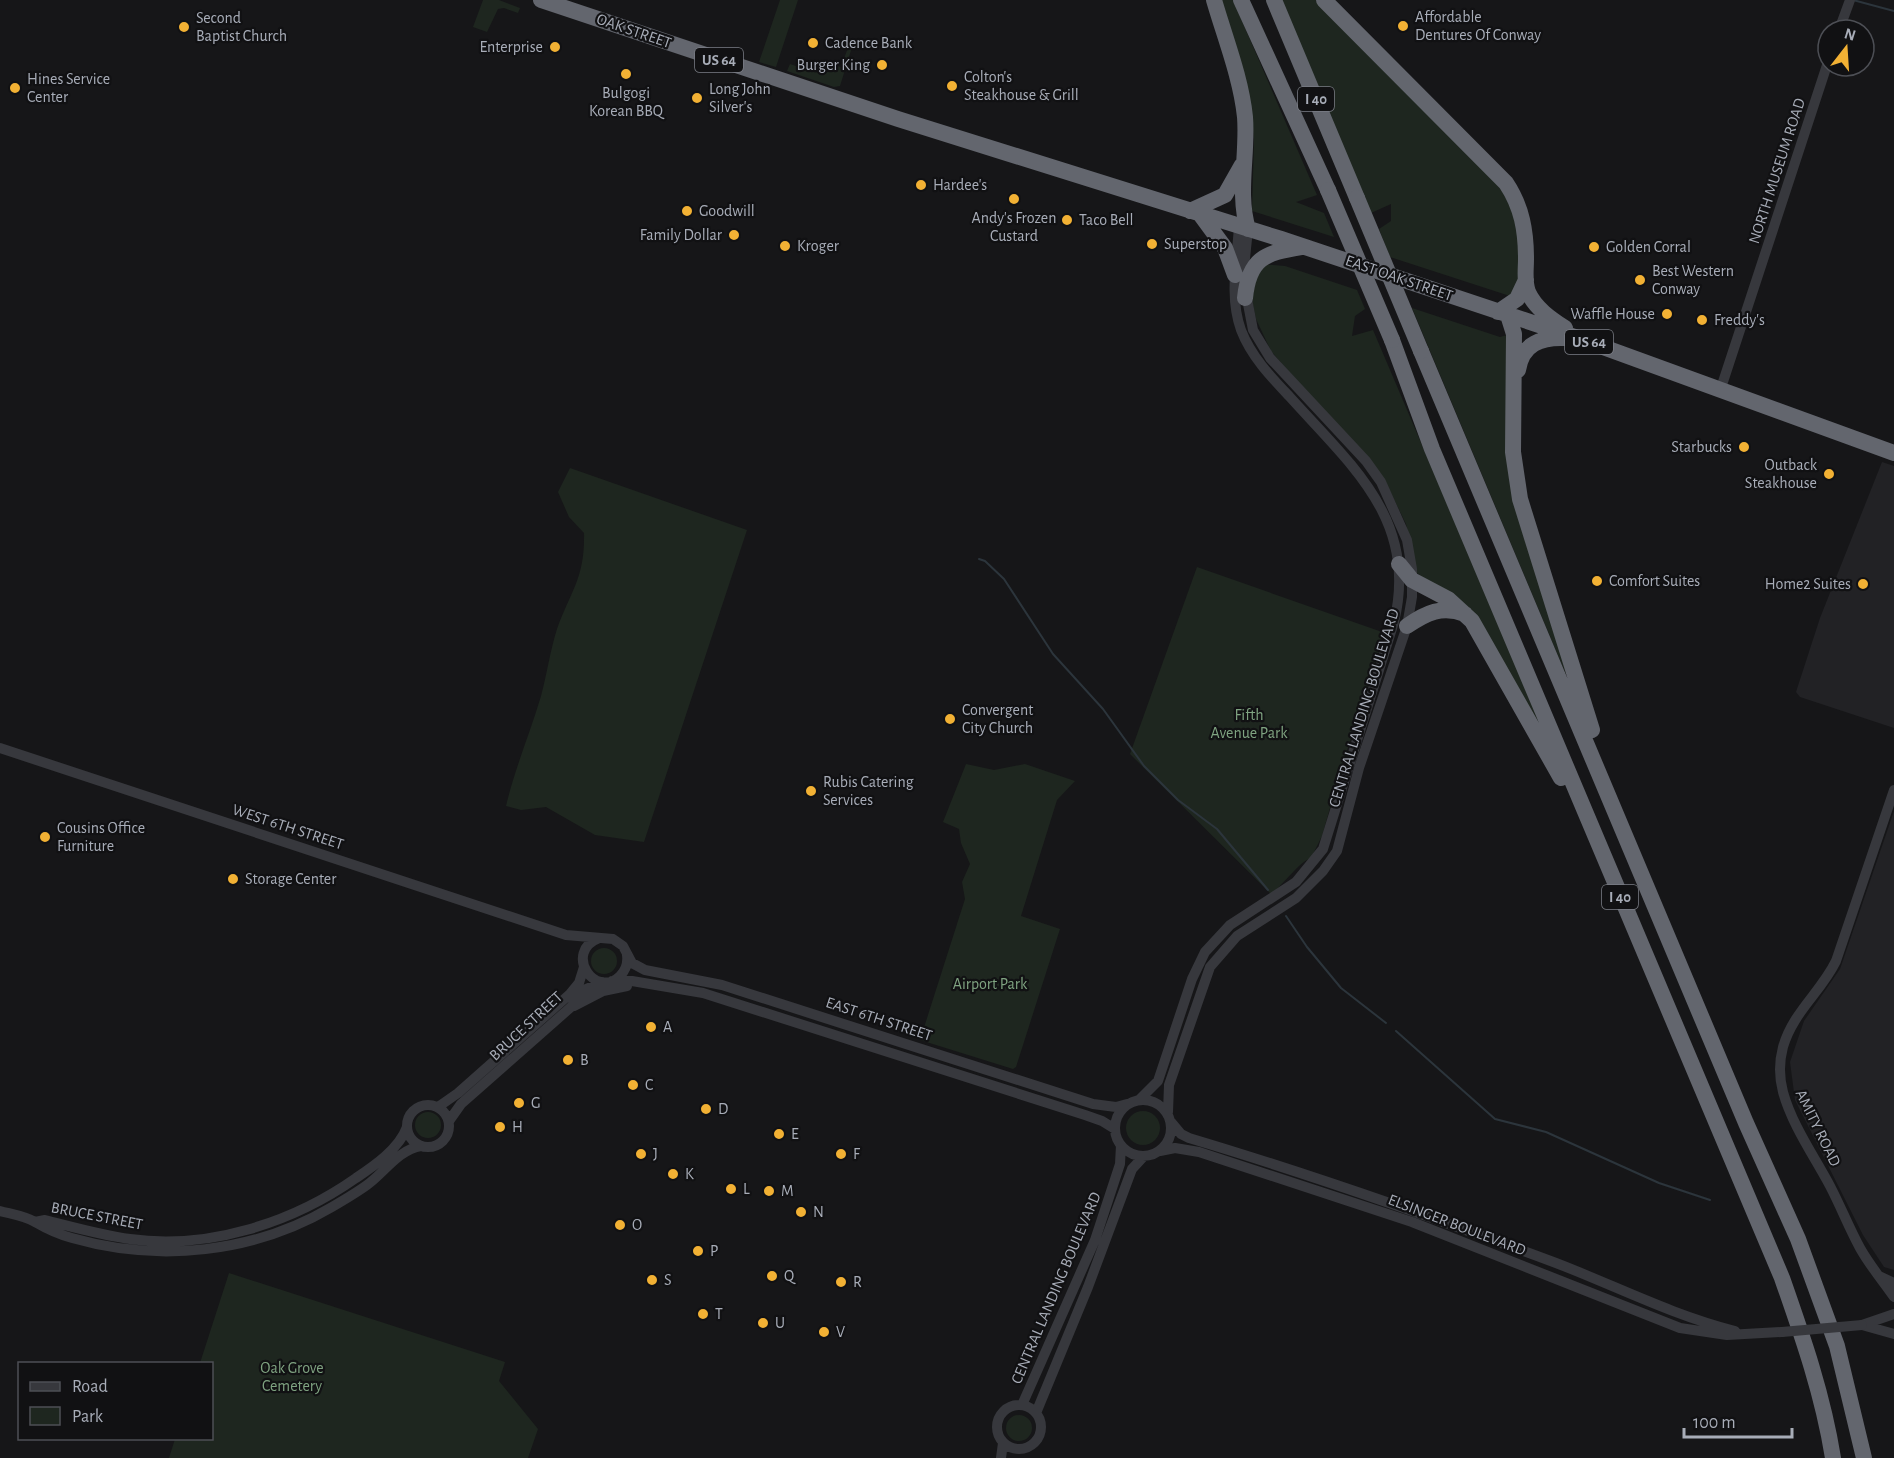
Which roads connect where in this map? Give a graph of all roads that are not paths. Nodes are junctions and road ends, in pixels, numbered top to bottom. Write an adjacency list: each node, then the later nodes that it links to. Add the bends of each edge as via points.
1 (541, 0): 9 (highway, OAK STREET / US 64)
2 (1214, 0): 10 (highway, via 1242,102)
3 (1241, 0): 29 (highway, I 40, bridge, via 1392,340 1437,460)
4 (1274, 0): 27 (highway, I 40, bridge)
5 (1324, 0): 15 (highway, via 1506,183 1525,227)
6 (1849, 2): 7 (street)
7 (1843, 18)
8 (1823, 78): 19 (street, NORTH MUSEUM ROAD)
9 (898, 119): 11 (highway, EAST OAK STREET / US 64)
10 (1245, 159): 11 (highway, via 1226,195); 12 (highway)
11 (1195, 212): 12 (highway, EAST OAK STREET / US 64); 14 (highway, via 1225,248)
12 (1244, 227): 13 (highway, EAST OAK STREET / US 64); 14 (street, CENTRAL LANDING BOULEVARD); 16 (street, CENTRAL LANDING BOULEVARD)
13 (1303, 246): 16 (highway, via 1279,251 1257,263); 17 (highway, EAST OAK STREET / US 64)
14 (1235, 274): 22 (street, CENTRAL LANDING BOULEVARD, via 1238,320 1253,353 1365,480 1391,527)
15 (1526, 280): 17 (highway, via 1517,299); 18 (highway, via 1529,293 1543,312)
16 (1245, 298): 23 (street, CENTRAL LANDING BOULEVARD, via 1253,330 1269,358 1381,482 1406,534)
17 (1503, 313): 18 (highway, EAST OAK STREET / US 64); 20 (highway, via 1514,334)
18 (1581, 339): 19 (highway, EAST OAK STREET / US 64); 20 (highway, via 1553,338 1528,346 1519,363)
19 (1720, 391): 21 (highway, EAST OAK STREET / US 64)
20 (1514, 403): 27 (highway, via 1514,467 1520,499 1594,734)
21 (1894, 453)
22 (1399, 564): 23 (highway); 38 (street, CENTRAL LANDING BOULEVARD, via 1394,622 1327,840 1296,882 1230,925 1205,952 1158,1081)
23 (1412, 580): 24 (highway, via 1448,598); 25 (street, CENTRAL LANDING BOULEVARD)
24 (1472, 621): 25 (highway, via 1461,612 1441,610); 29 (highway)
25 (1407, 626): 41 (street, CENTRAL LANDING BOULEVARD, via 1359,768 1336,851 1323,871 1296,898 1237,936 1210,967 1169,1085)
26 (0, 748): 30 (street, WEST 6TH STREET)
27 (1602, 778): 71 (highway, I 40, via 1798,1239 1837,1346)
28 (1894, 790): 58 (street, AMITY ROAD, via 1836,961 1789,1029 1780,1066 1783,1091 1793,1118)
29 (1594, 837): 70 (highway, I 40, via 1782,1278 1822,1401)
30 (566, 935): 31 (street, WEST 6TH STREET); 33 (street)
31 (602, 938): 32 (street, via 618,942); 33 (street, via 590,943)
32 (627, 953): 35 (street, via 625,970); 39 (street, EAST 6TH STREET, via 632,963 645,970 722,985 1093,1104)
33 (583, 955): 34 (street)
34 (584, 967): 35 (street, via 591,977); 40 (street, BRUCE STREET, via 570,994)
35 (607, 981): 36 (street, EAST 6TH STREET); 37 (street, BRUCE STREET, via 586,989)
36 (652, 984): 37 (street, via 613,988); 44 (street, EAST 6TH STREET, via 719,998 1102,1120)
37 (571, 1007): 42 (street, BRUCE STREET, via 461,1104)
38 (1140, 1099): 39 (street); 41 (street, via 1159,1103)
39 (1127, 1104): 44 (street, via 1120,1111)
40 (438, 1107): 42 (street); 43 (street, via 428,1105 415,1110)
41 (1170, 1117): 47 (street, via 1170,1138); 51 (street, ELSINGER BOULEVARD, via 1181,1134 1189,1138)
42 (449, 1121): 46 (street, via 443,1142)
43 (407, 1127): 46 (street, via 413,1141); 52 (street, BRUCE STREET, via 394,1147 345,1186 284,1218)
44 (1115, 1129): 45 (street)
45 (1121, 1145): 48 (street); 65 (street, CENTRAL LANDING BOULEVARD, via 1120,1164 1095,1240)
46 (421, 1146): 55 (street, BRUCE STREET, via 407,1150 366,1186 314,1217 264,1237)
47 (1160, 1151): 48 (street); 53 (street, ELSINGER BOULEVARD, via 1175,1148 1199,1152)
48 (1144, 1156): 66 (street, CENTRAL LANDING BOULEVARD, via 1132,1169)
49 (0, 1211): 50 (street, BRUCE STREET)
50 (35, 1222): 54 (street, BRUCE STREET, via 45,1220 106,1235); 55 (street, BRUCE STREET, via 43,1229 71,1238 118,1248)
51 (1448, 1223): 53 (street); 57 (street, ELSINGER BOULEVARD)
52 (236, 1233): 54 (street, BRUCE STREET); 55 (street, via 234,1237 207,1243)
53 (1445, 1236): 56 (street, ELSINGER BOULEVARD)
54 (155, 1241): 55 (street, via 192,1244)
55 (202, 1250)
56 (1515, 1262): 57 (street, via 1565,1277); 63 (street, ELSINGER BOULEVARD, via 1680,1328 1713,1334)
57 (1583, 1274): 63 (street, ELSINGER BOULEVARD, via 1683,1316)
58 (1879, 1276): 59 (street); 60 (street, AMITY ROAD)
59 (1894, 1283)
60 (1894, 1297)
61 (1894, 1314): 62 (street, ELSINGER BOULEVARD)
62 (1862, 1325): 63 (street, ELSINGER BOULEVARD, bridge); 64 (street, ELSINGER BOULEVARD)
63 (1741, 1332)
64 (1894, 1334)
65 (1022, 1405): 66 (street, CENTRAL LANDING BOULEVARD); 67 (street, CENTRAL LANDING BOULEVARD, via 1009,1408 999,1417 997,1430)
66 (1036, 1413): 68 (street, CENTRAL LANDING BOULEVARD, via 1041,1423 1040,1437)
67 (1003, 1443): 68 (street, CENTRAL LANDING BOULEVARD); 69 (street, CENTRAL LANDING BOULEVARD)
68 (1020, 1454)
69 (1001, 1458)
70 (1833, 1458)
71 (1864, 1458)

